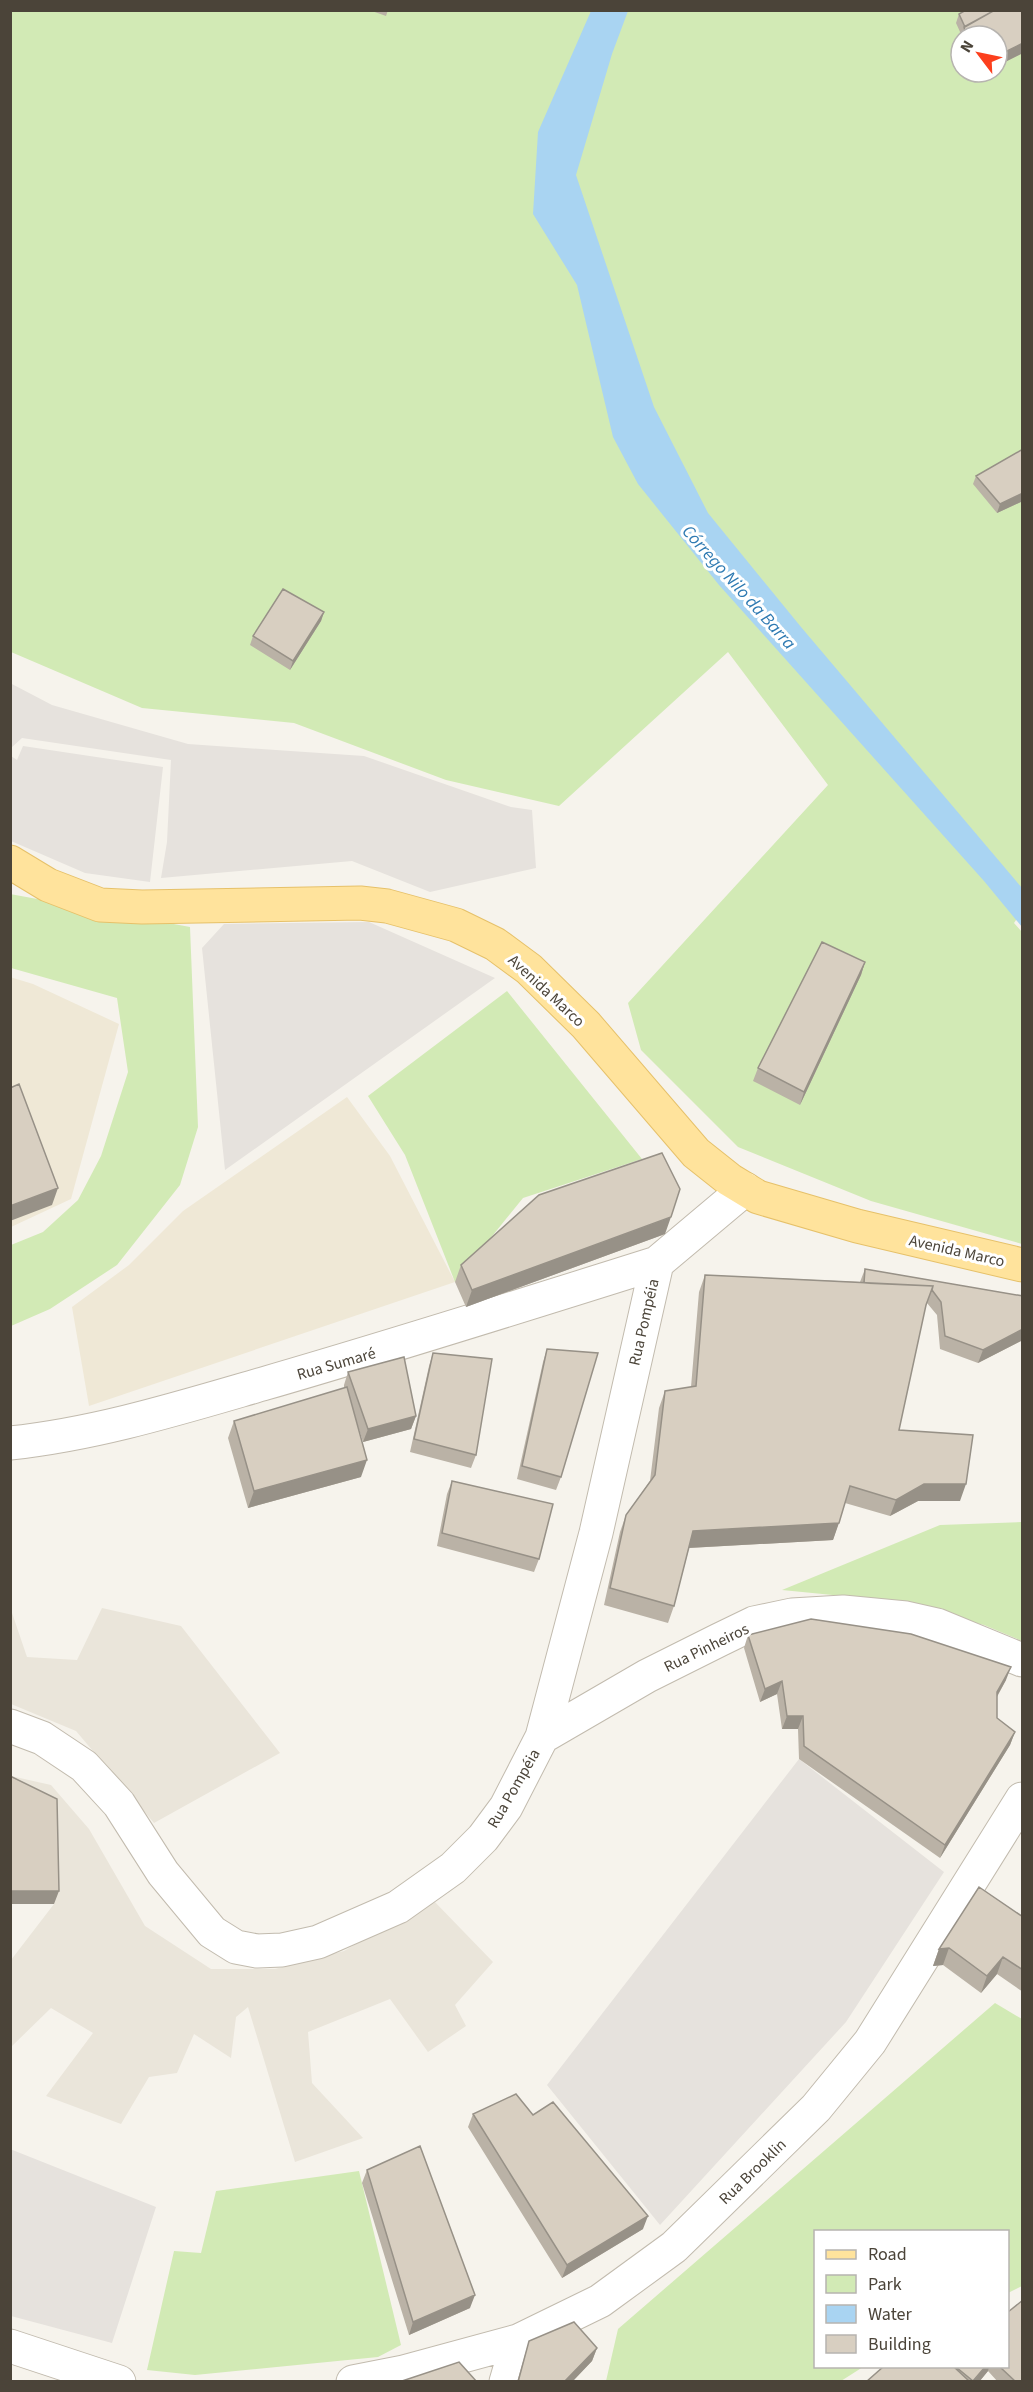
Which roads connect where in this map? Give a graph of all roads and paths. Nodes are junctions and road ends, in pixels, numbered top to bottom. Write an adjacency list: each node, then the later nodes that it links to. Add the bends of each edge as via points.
1 (10, 862): 2 (main road, Avenida Marco, via 48,885 99,904 142,907 360,903 387,906 456,926 495,944 529,969 585,1025 696,1153)
2 (745, 1189): 3 (street, Rua Pompéia); 4 (main road, Avenida Marco, via 758,1197 857,1226)
3 (657, 1263): 5 (street, Rua Sumaré, via 200,1403 54,1438); 8 (street, Rua Pompéia, via 596,1533)
4 (1023, 1265)
5 (10, 1443)
6 (1023, 1660): 8 (street, Rua Pinheiros, via 937,1625 906,1618 843,1612 792,1615 754,1623 719,1640 647,1676)
7 (10, 1726): 8 (street, Rua Pompéia, via 42,1738 84,1766 118,1804 164,1873 212,1932 236,1947 257,1951 318,1942 398,1907 453,1868 506,1807)
8 (542, 1737)
9 (1023, 1799): 10 (street, Rua Brooklin, via 870,2042 816,2108 674,2247 600,2301)
10 (518, 2341): 13 (street, Rua Brooklin); 14 (street)
11 (10, 2346): 12 (street)
12 (119, 2382)
13 (353, 2382)
14 (506, 2382)

